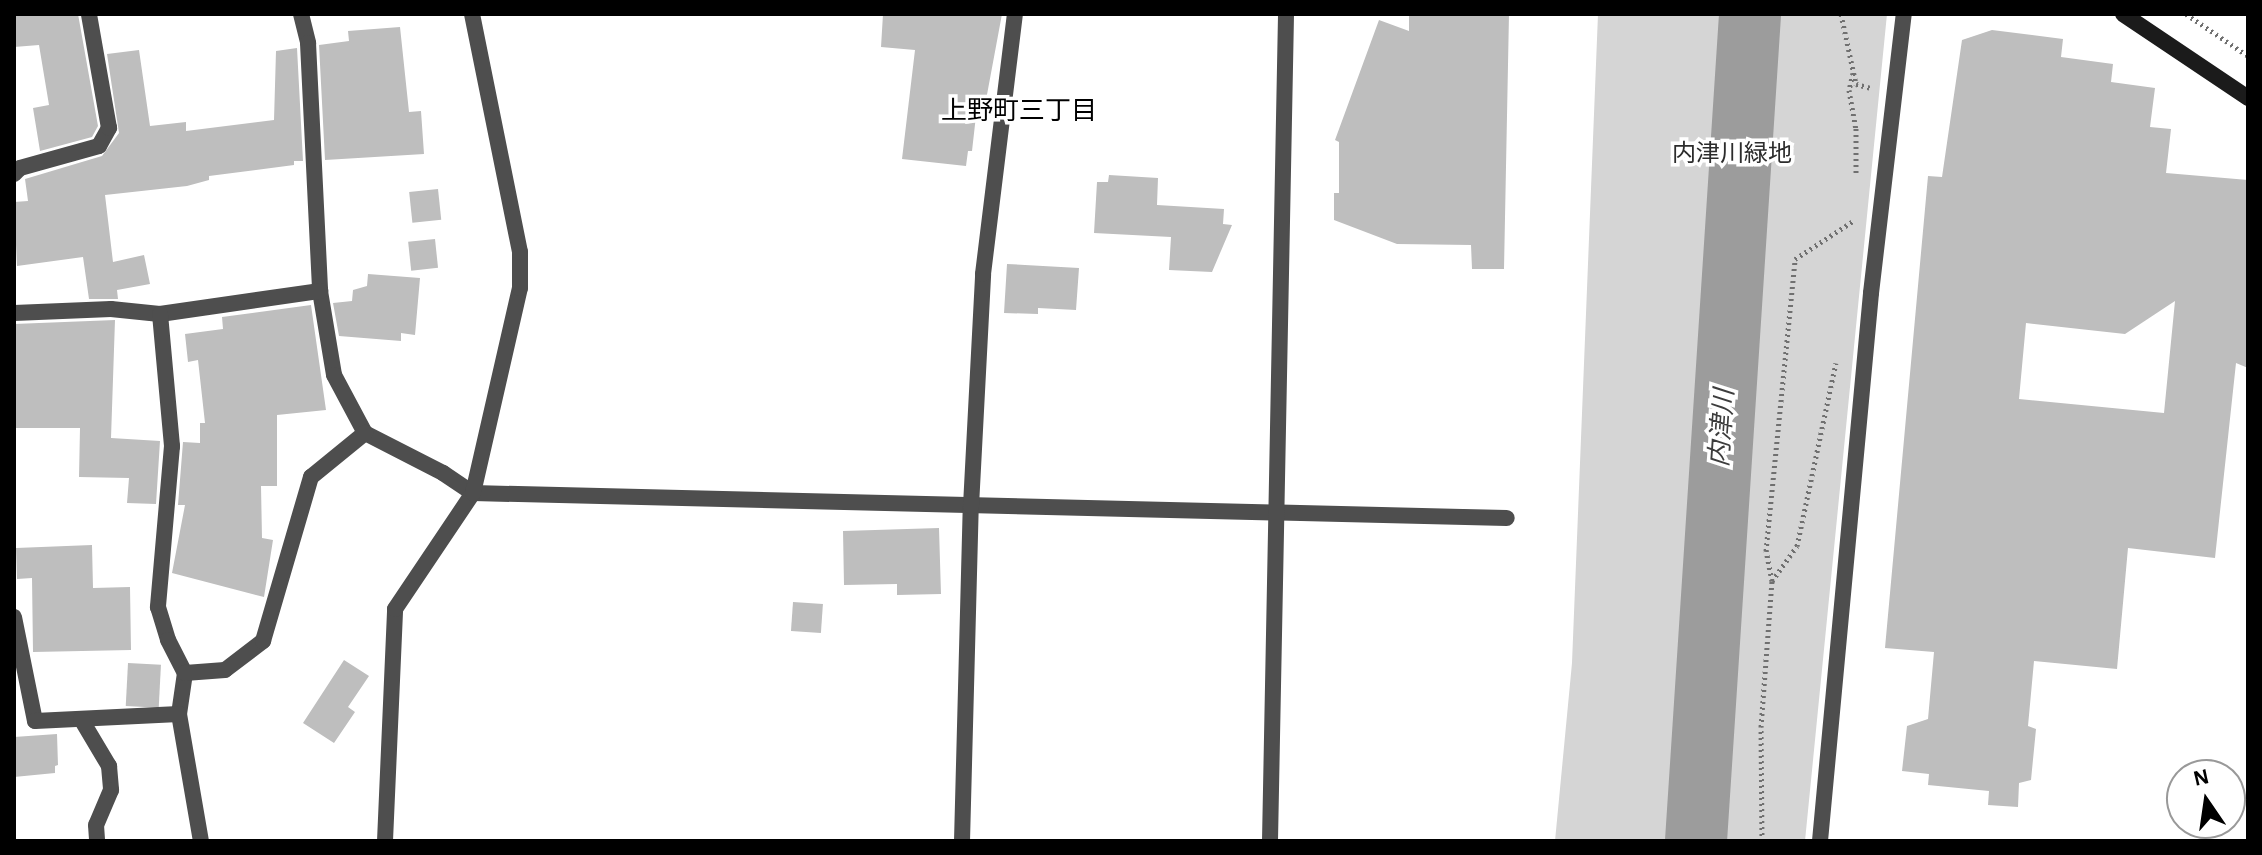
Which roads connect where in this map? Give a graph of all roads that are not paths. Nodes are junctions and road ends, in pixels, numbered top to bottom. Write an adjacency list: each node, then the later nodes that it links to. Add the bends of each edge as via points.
1 (89, 14): 9 (street, via 109,128 99,146 84,153)
2 (301, 14): 10 (street, via 308,43)
3 (472, 14): 14 (street, via 520,252 520,288)
4 (1015, 14): 15 (street, via 983,274)
5 (1286, 14): 16 (street)
6 (1904, 14): 27 (street, via 1871,293)
7 (2123, 14): 8 (main road)
8 (2248, 98)
9 (16, 167)
10 (320, 291): 12 (street); 13 (street, via 334,375)
11 (14, 313): 12 (street, via 111,309)
12 (160, 314): 19 (street, via 172,446 158,607)
13 (365, 433): 14 (street); 19 (street, via 311,477 263,641 225,670)
14 (473, 493): 15 (street); 24 (street, via 395,609)
15 (971, 506): 16 (street); 25 (street)
16 (1276, 515): 17 (street); 26 (street)
17 (1507, 518)
18 (15, 626): 21 (street, via 35,721)
19 (185, 673): 20 (street)
20 (179, 714): 21 (street); 23 (street)
21 (81, 719): 22 (street, via 109,766 111,790 96,825)
22 (97, 841)
23 (201, 841)
24 (385, 841)
25 (962, 841)
26 (1270, 841)
27 (1820, 841)

